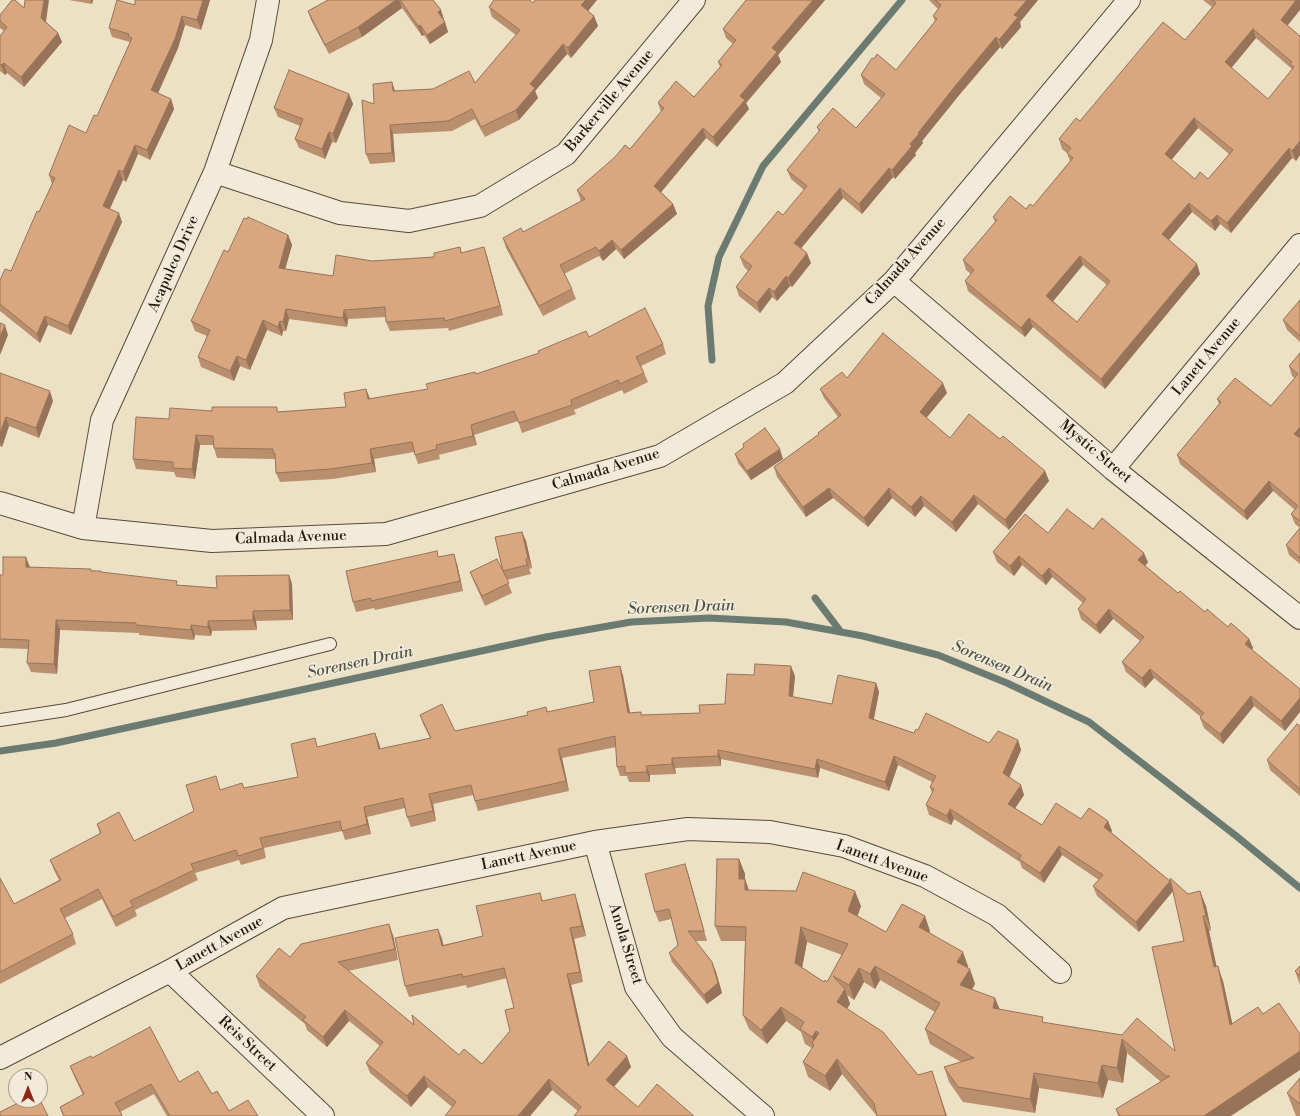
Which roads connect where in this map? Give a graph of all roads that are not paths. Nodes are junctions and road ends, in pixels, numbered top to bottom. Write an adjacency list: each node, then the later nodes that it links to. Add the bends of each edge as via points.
1 (268, 0): 4 (street, Acapulco Drive, via 261,40)
2 (694, 0): 4 (street, Barkerville Avenue, via 566,154 480,206 410,221 340,213)
3 (1129, 0): 6 (street, Calmada Avenue)
4 (216, 172): 9 (street, Acapulco Drive, via 102,420)
5 (1300, 245): 7 (street, Lanett Avenue)
6 (894, 281): 7 (street, Mystic Street); 9 (street, Calmada Avenue, via 785,383 660,456 386,534 212,541)
7 (1113, 469): 10 (street, Mystic Street)
8 (0, 502): 9 (street, Calmada Avenue)
9 (83, 528)
10 (1300, 618)
11 (330, 644): 12 (lane, via 66,710)
12 (0, 720)
13 (595, 842): 14 (street, Lanett Avenue, via 283,908); 15 (street, Lanett Avenue, via 688,829 770,832 844,846 925,876 997,915); 18 (street, Anola Street, via 636,987 672,1038)
14 (170, 971): 16 (street, Lanett Avenue); 17 (street, Reis Street)
15 (1060, 972)
16 (0, 1058)
17 (323, 1116)
18 (763, 1116)

